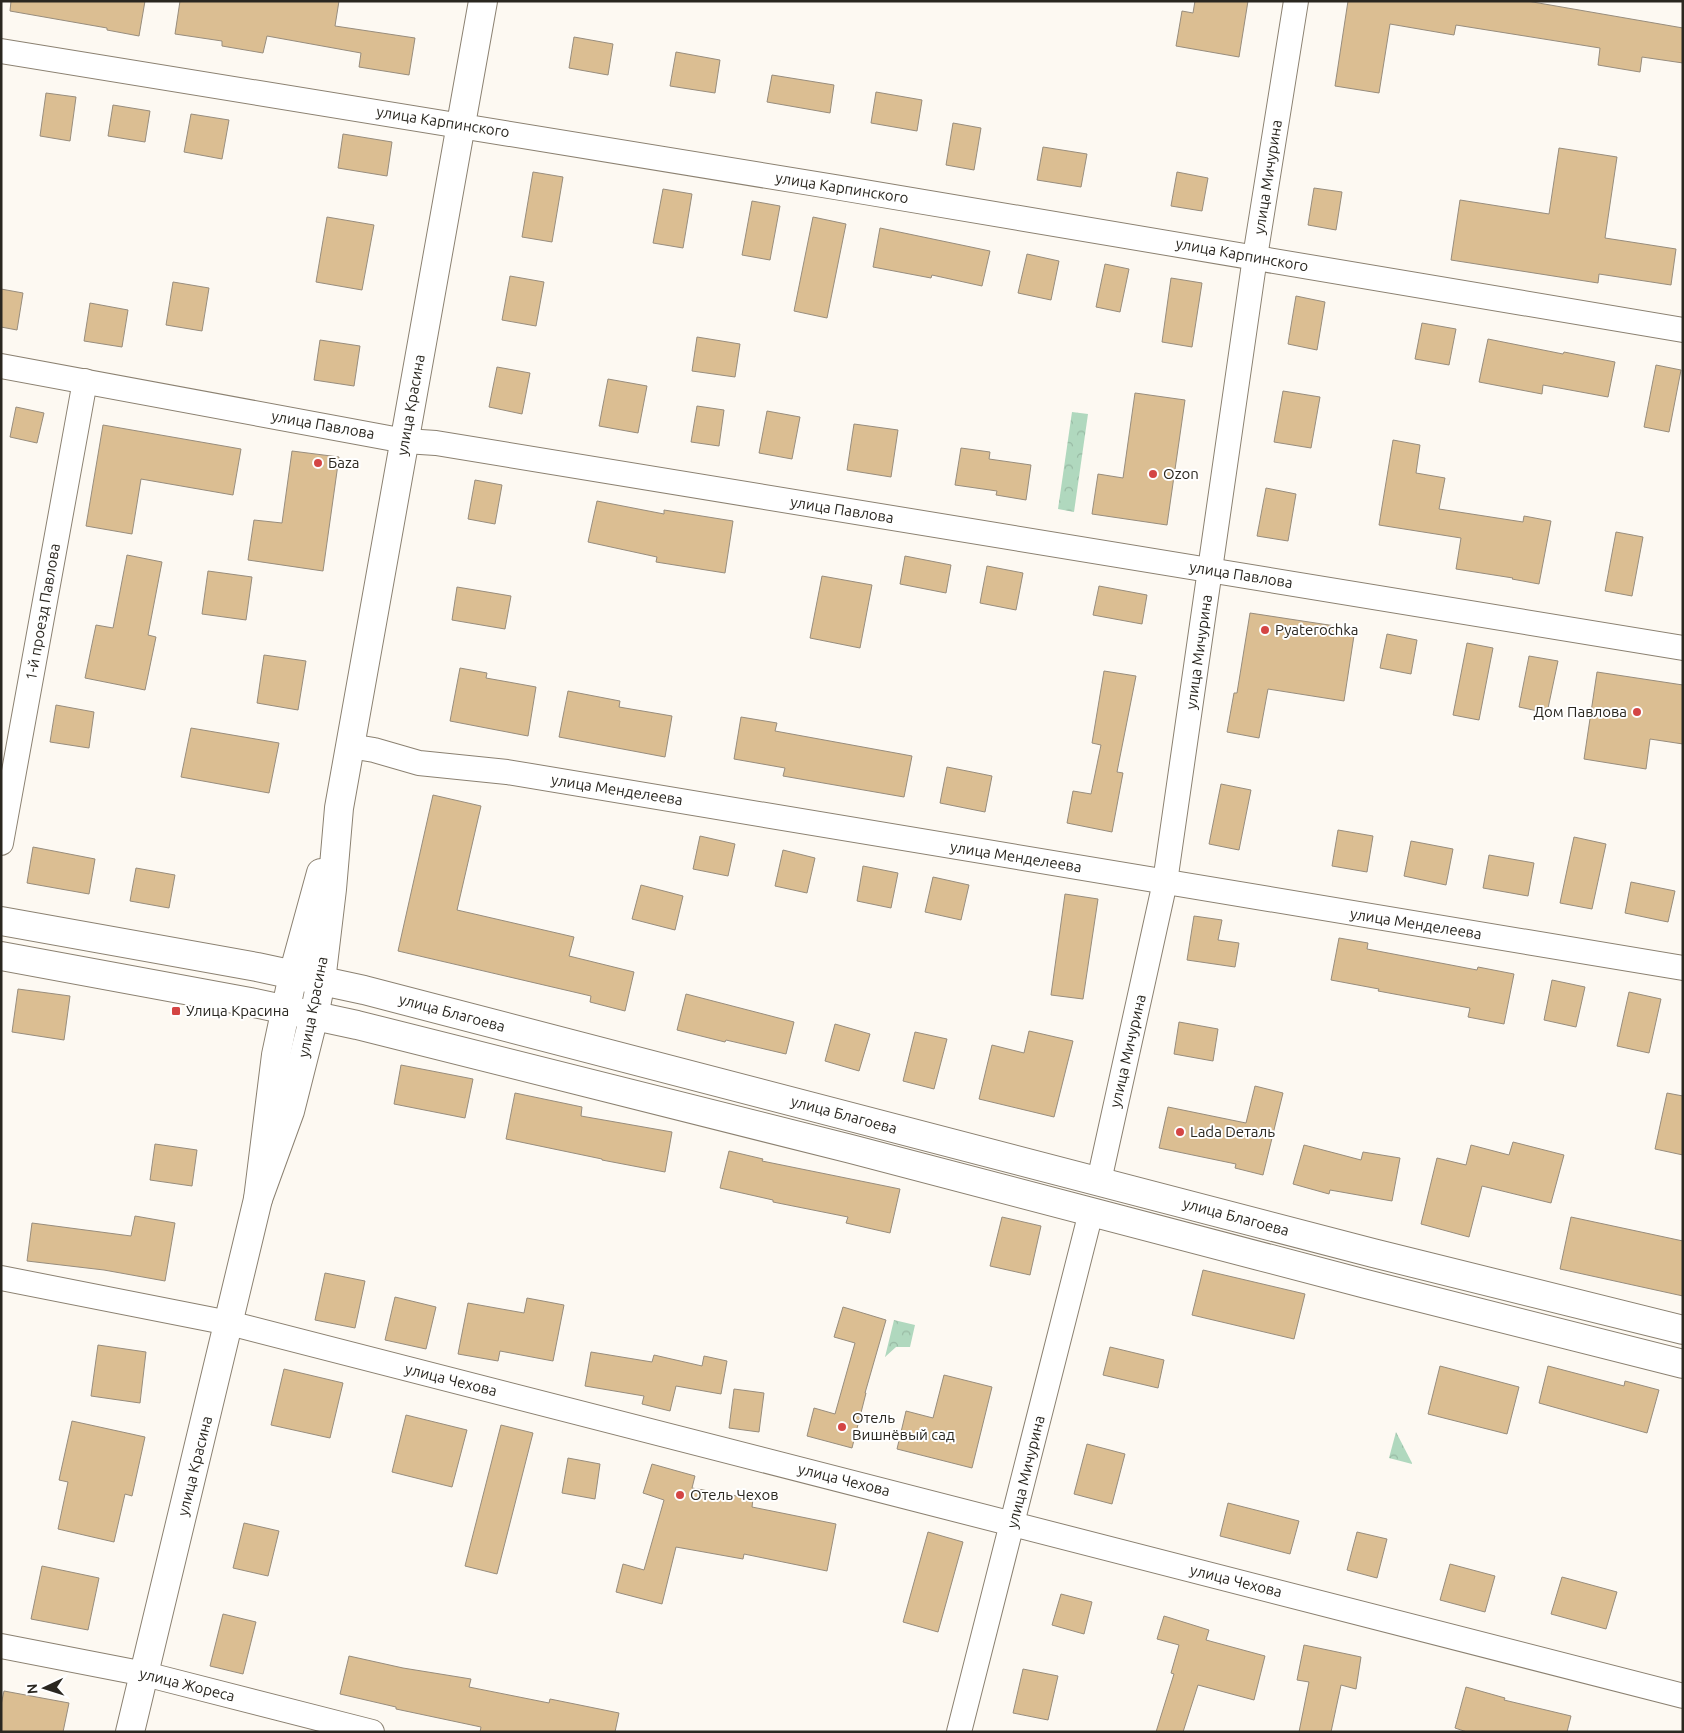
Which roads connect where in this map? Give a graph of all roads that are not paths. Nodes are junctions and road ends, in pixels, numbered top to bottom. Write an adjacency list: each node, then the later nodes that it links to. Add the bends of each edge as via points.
1 (483, 1): 4 (main road, улица Красина)
2 (1296, 1): 5 (street, улица Мичурина)
3 (1, 51): 4 (street, улица Карпинского)
4 (460, 125): 5 (street, улица Карпинского); 9 (main road, улица Красина)
5 (1255, 257): 6 (street, улица Карпинского); 10 (street, улица Мичурина)
6 (1683, 330)
7 (1, 366): 8 (street, улица Павлова)
8 (85, 381): 9 (street, улица Павлова); 14 (street, 1-й проезд Павлова)
9 (405, 440): 10 (street, улица Павлова); 12 (main road, улица Красина)
10 (1211, 570): 11 (street, улица Павлова); 15 (street, улица Мичурина)
11 (1683, 648)
12 (350, 746): 13 (main road, улица Красина); 15 (street, улица Менделеева, via 419,763 507,772)
13 (339, 808): 19 (main road, улица Красина); 20 (main road, улица Красина)
14 (1, 843)
15 (1165, 882): 18 (street, улица Менделеева); 23 (street, улица Мичурина)
16 (1, 921): 19 (main road, улица Благоева)
17 (1, 956): 21 (main road, улица Благоева)
18 (1683, 968)
19 (293, 975): 20 (main road, улица Благоева); 21 (main road, улица Красина)
20 (321, 981): 22 (main road, улица Красина); 23 (main road, улица Благоева, via 410,1001)
21 (285, 1009): 22 (main road, улица Благоева); 25 (main road, улица Красина)
22 (314, 1016): 25 (main road, улица Красина, via 290,1111); 26 (main road, улица Благоева)
23 (1099, 1181): 24 (main road, улица Благоева); 26 (main road, via 1084,1198 1073,1203)
24 (1130, 1190): 27 (main road, via 1099,1200); 30 (main road, улица Благоева)
25 (258, 1199): 29 (main road, улица Красина)
26 (1056, 1203): 27 (main road, улица Благоева)
27 (1091, 1212): 31 (main road, улица Благоева); 32 (street, улица Мичурина)
28 (1, 1278): 29 (street, улица Чехова)
29 (229, 1323): 32 (street, улица Чехова); 34 (main road, улица Красина)
30 (1683, 1330)
31 (1683, 1364)
32 (1013, 1523): 35 (street, улица Чехова); 38 (street, улица Мичурина)
33 (1, 1646): 34 (street, улица Жореса)
34 (144, 1674): 36 (main road, улица Красина); 37 (street, улица Жореса)
35 (1683, 1696)
36 (130, 1732)
37 (372, 1732)
38 (959, 1732)

